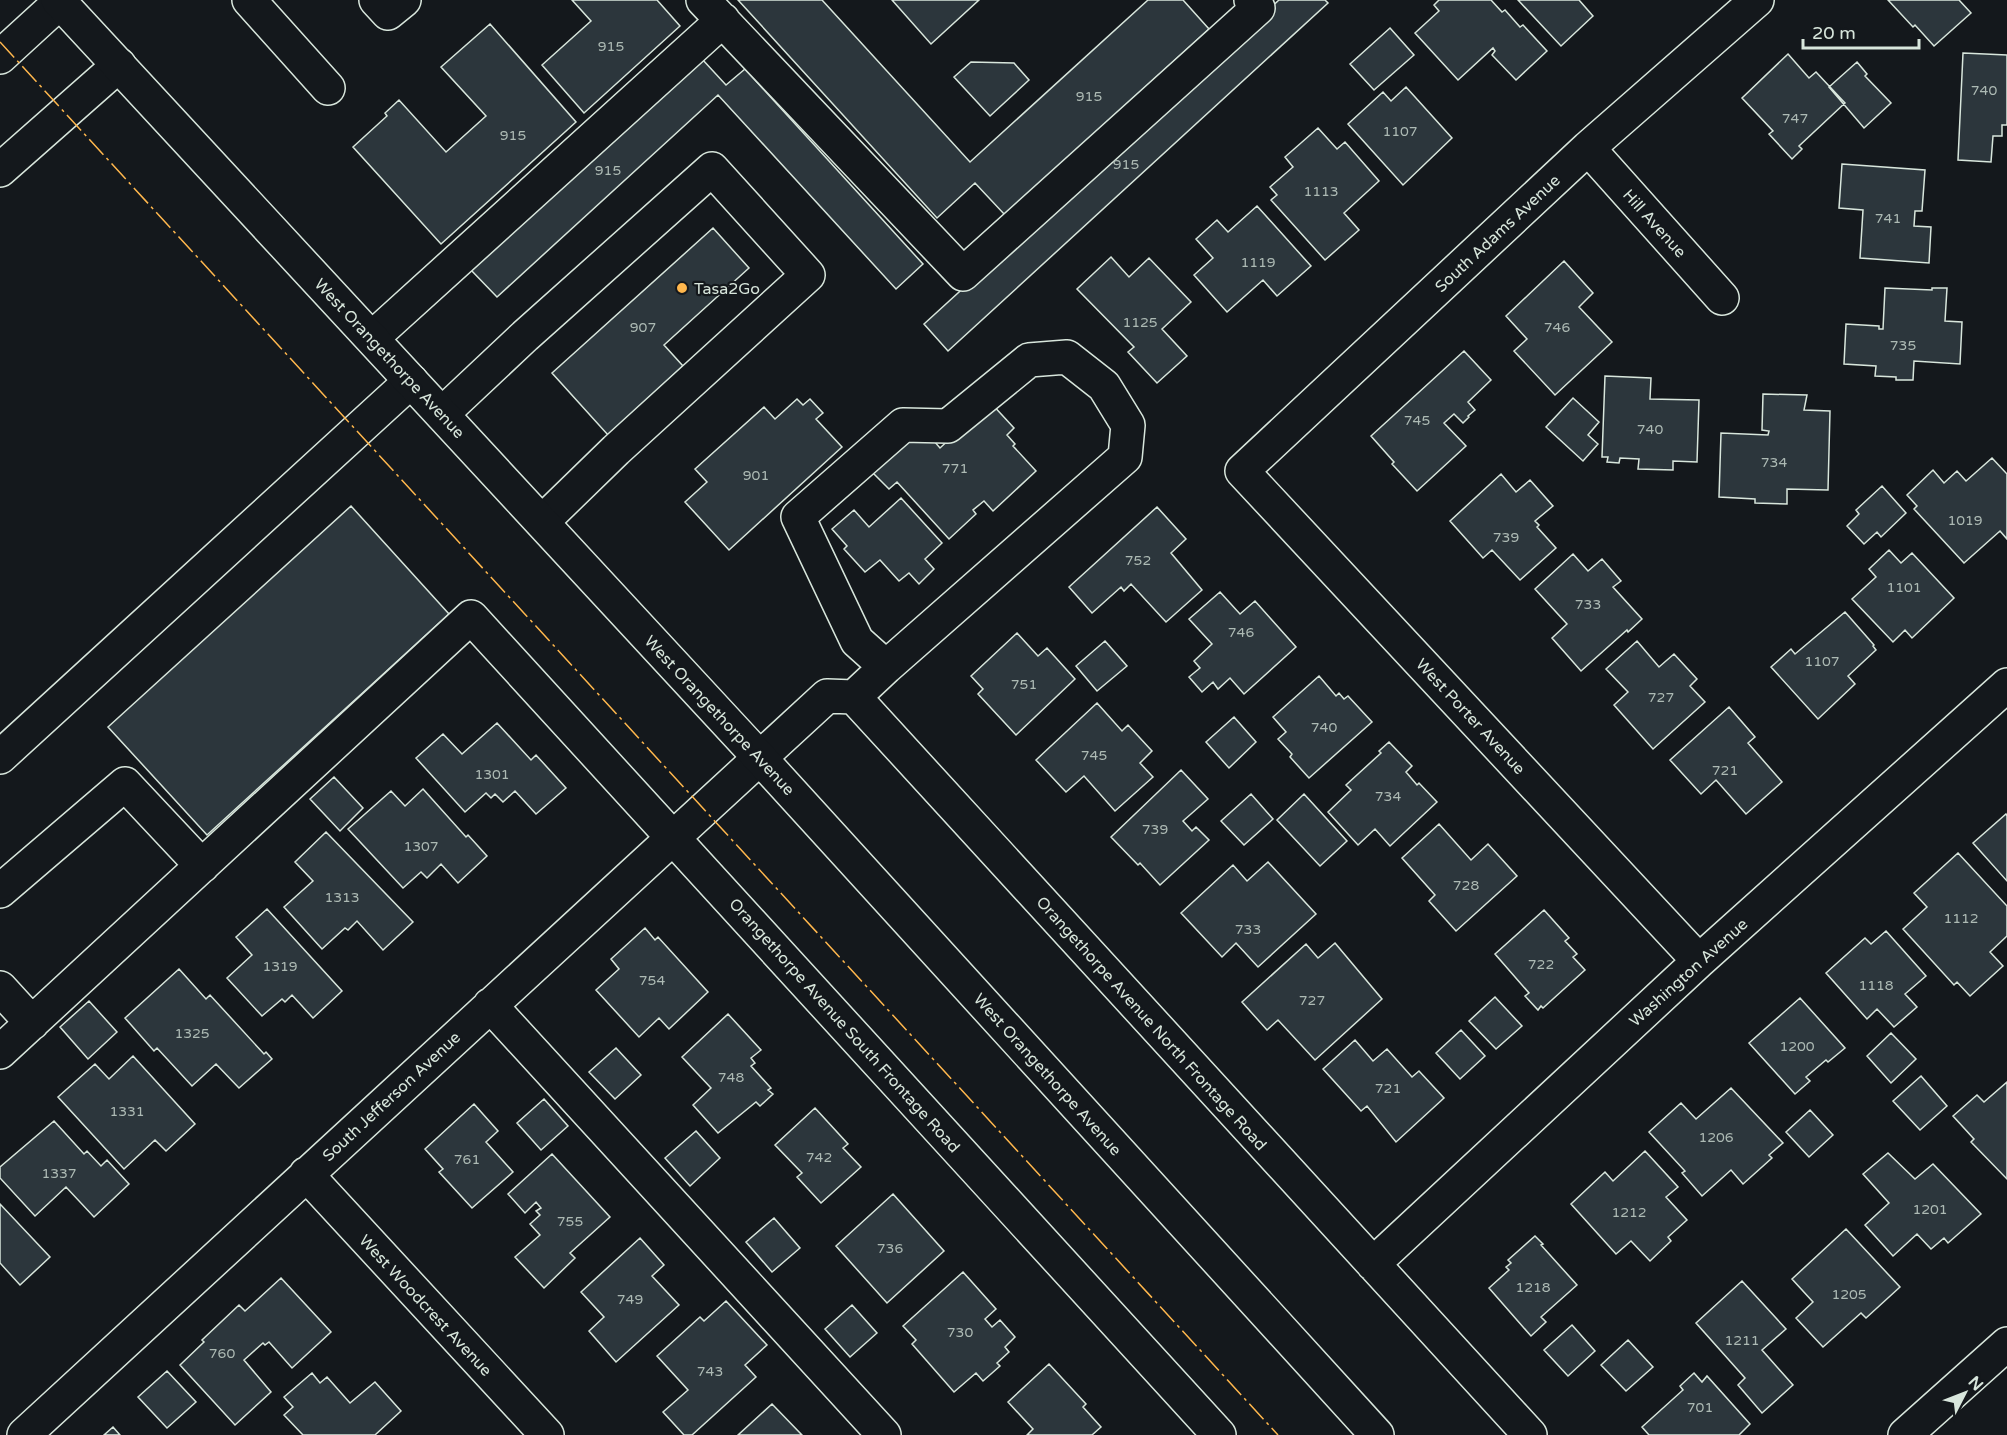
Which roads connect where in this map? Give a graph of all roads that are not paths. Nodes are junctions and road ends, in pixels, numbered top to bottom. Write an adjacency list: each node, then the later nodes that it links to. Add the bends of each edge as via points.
1 (249, 0): 8 (street)
2 (1251, 0): 5 (street, via 1258,8 963,274)
3 (1757, 0): 9 (street, South Adams Avenue)
4 (59, 1): 6 (street); 7 (street, West Orangethorpe Avenue)
5 (713, 10): 12 (street)
6 (0, 57)
7 (119, 65): 10 (street); 12 (street, West Orangethorpe Avenue)
8 (328, 88)
9 (1588, 148): 11 (street, Hill Avenue); 15 (street, South Adams Avenue)
10 (0, 170)
11 (1722, 298)
12 (372, 338): 13 (street, West Orangethorpe Avenue)
13 (411, 381): 14 (street, West Orangethorpe Avenue); 20 (street)
14 (442, 414): 16 (street, West Orangethorpe Avenue); 16 (street, via 712,169 808,274)
15 (1242, 471): 25 (street, West Porter Avenue)
16 (542, 522): 21 (street, West Orangethorpe Avenue)
17 (886, 667): 17 (street, via 1125,457 1128,425 1104,386 1067,357 1029,360 948,426 903,425 798,517 857,641); 19 (street)
18 (2007, 685): 25 (street, Washington Avenue)
19 (855, 698): 21 (street, via 827,696); 31 (street, Orangethorpe Avenue North Frontage Road)
20 (0, 757)
21 (759, 757): 22 (street, South Jefferson Avenue); 37 (street, West Orangethorpe Avenue)
22 (673, 836): 23 (street, Orangethorpe Avenue South Frontage Road, via 471,616); 27 (street, South Jefferson Avenue); 36 (street, Orangethorpe Avenue South Frontage Road)
23 (202, 866): 24 (street, via 125,784); 28 (street)
24 (0, 891)
25 (1699, 961): 31 (street, Washington Avenue)
26 (0, 988): 28 (street)
27 (490, 1005): 30 (street, South Jefferson Avenue); 35 (street)
28 (32, 1023): 29 (street)
29 (0, 1052)
30 (306, 1174): 33 (street, South Jefferson Avenue); 34 (street, West Woodcrest Avenue)
31 (1373, 1264): 38 (street, Orangethorpe Avenue North Frontage Road)
32 (2007, 1344): 39 (street)
33 (24, 1435)
34 (546, 1435)
35 (884, 1435)
36 (1219, 1435)
37 (1377, 1435)
38 (1530, 1435)
39 (1905, 1435)

